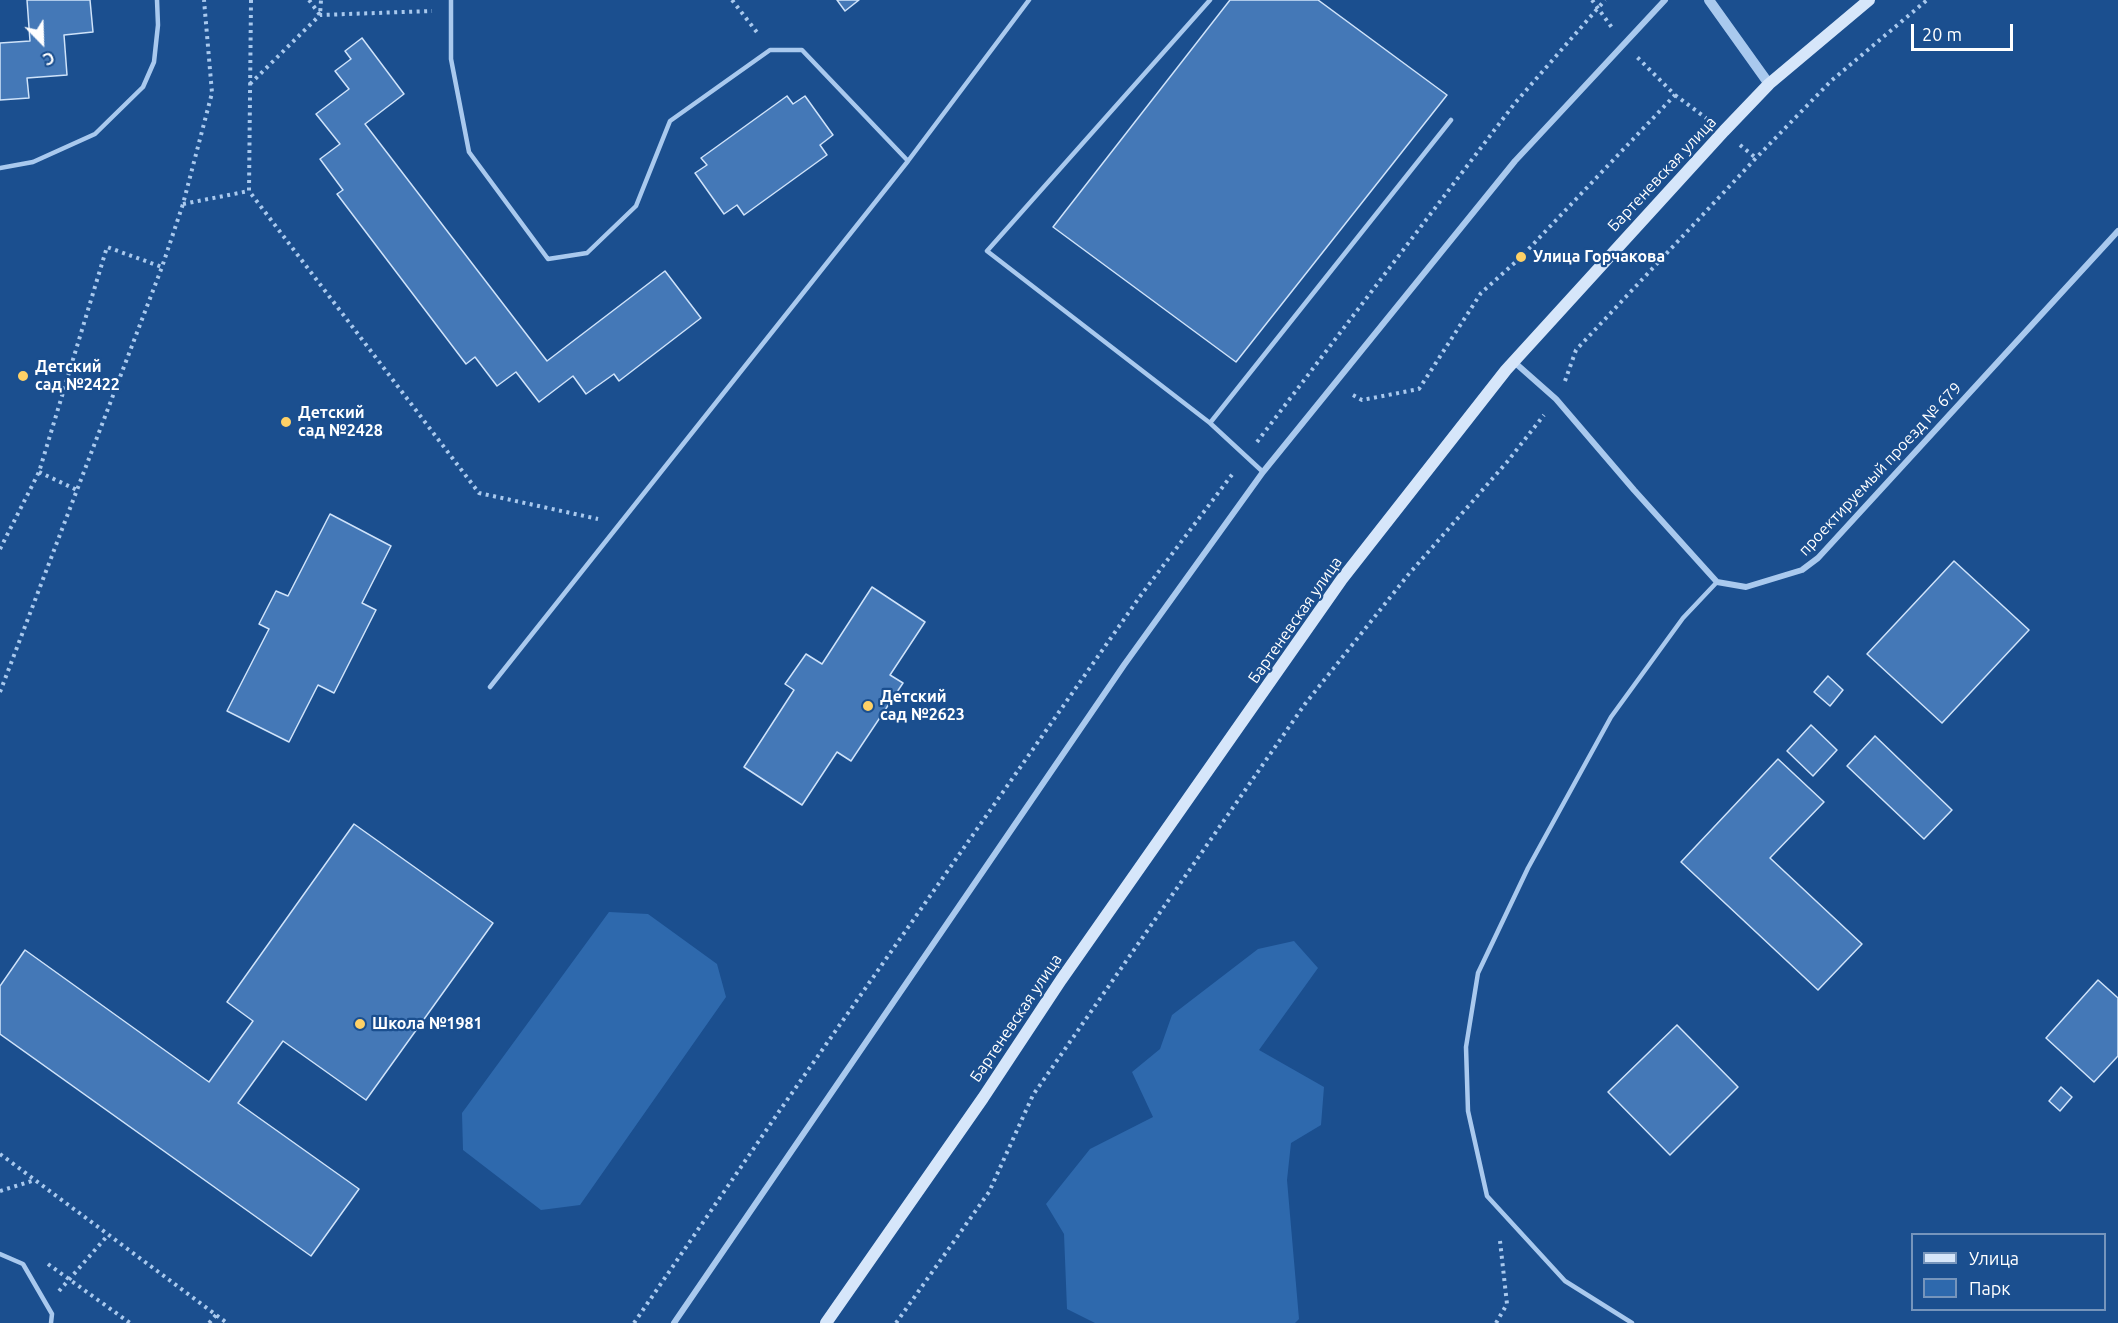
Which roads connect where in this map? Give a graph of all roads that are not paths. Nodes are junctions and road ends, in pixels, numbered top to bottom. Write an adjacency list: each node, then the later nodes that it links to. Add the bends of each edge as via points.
1 (157, 0): 11 (lane, via 154,62 143,87 95,134 33,162)
2 (451, 0): 10 (lane, via 451,60 469,152 549,259 587,253 620,222 636,206 670,121 770,50 802,50)
3 (1029, 0): 10 (lane)
4 (1210, 0): 14 (lane, via 987,251)
5 (1665, 0): 15 (street, via 1515,161)
6 (1708, 0): 8 (street)
7 (1869, 0): 8 (main road, Бартеневская улица)
8 (1769, 84): 13 (main road, Бартеневская улица)
9 (1451, 120): 14 (lane)
10 (908, 161): 17 (lane)
11 (0, 168)
12 (2118, 231): 16 (street, проектируемый проезд № 679, via 1818,558 1802,570 1746,588)
13 (1513, 361): 16 (street, via 1556,399); 21 (main road, Бартеневская улица, via 1342,579)
14 (1210, 423): 15 (lane)
15 (1263, 472): 20 (street, via 1124,664)
16 (1718, 582): 22 (lane, via 1683,618 1611,717 1528,868 1478,973 1466,1047 1468,1111 1487,1196 1565,1281)
17 (490, 687)
18 (0, 1254): 19 (lane, via 23,1264 52,1314)
19 (51, 1323)
20 (674, 1323)
21 (826, 1323)
22 (1632, 1323)

